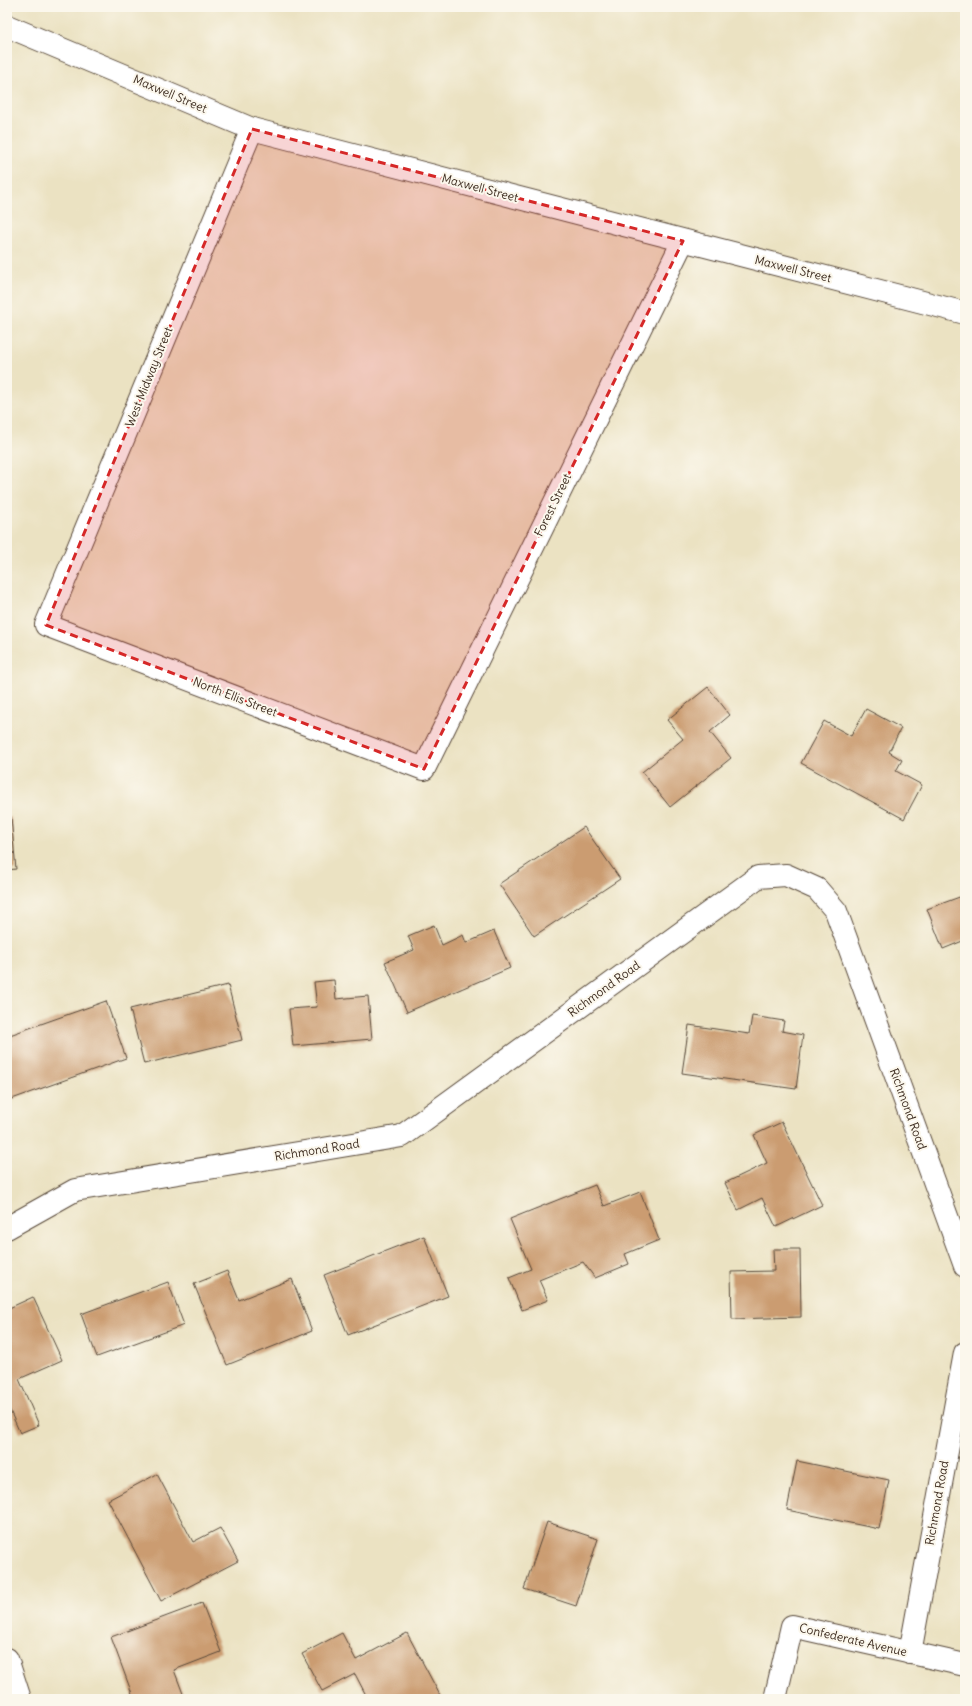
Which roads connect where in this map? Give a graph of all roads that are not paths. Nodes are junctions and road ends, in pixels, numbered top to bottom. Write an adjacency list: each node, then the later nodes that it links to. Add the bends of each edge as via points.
1 (7, 26): 2 (street, Maxwell Street)
2 (252, 129): 3 (street, Maxwell Street); 5 (street, West Midway Street)
3 (683, 241): 4 (street, Maxwell Street); 6 (street, Forest Street)
4 (965, 313)
5 (46, 625): 6 (street, North Ellis Street)
6 (424, 769)
7 (7, 1228): 8 (street, Richmond Road, via 75,1190 402,1136 758,877 786,875 817,889 836,911)
8 (965, 1266)
9 (965, 1353): 10 (street, Richmond Road)
10 (910, 1653): 12 (street, Confederate Avenue); 14 (street, Confederate Avenue, via 792,1626)
11 (7, 1659): 13 (street)
12 (965, 1665)
13 (20, 1699)
14 (775, 1699)

